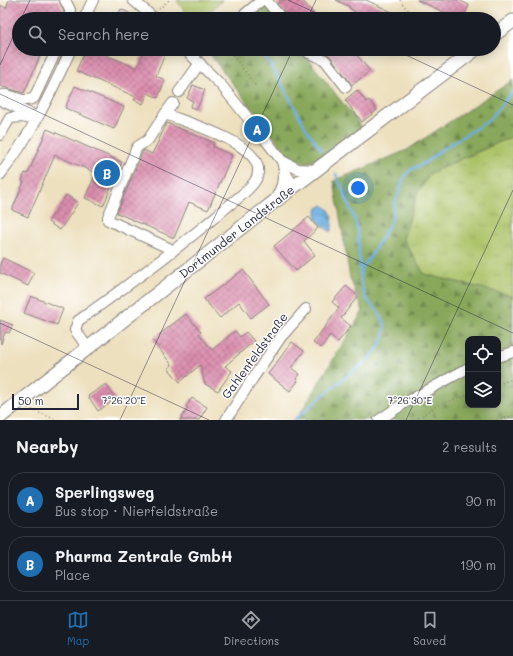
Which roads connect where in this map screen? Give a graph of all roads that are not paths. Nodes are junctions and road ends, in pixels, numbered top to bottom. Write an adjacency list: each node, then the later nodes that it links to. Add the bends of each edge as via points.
1 (65, 0): 6 (street)
2 (93, 0): 7 (street)
3 (133, 0): 8 (street)
4 (262, 0): 9 (street)
5 (266, 0): 10 (street)
6 (70, 12)
7 (87, 12)
8 (146, 12)
9 (247, 12)
10 (276, 12)
11 (513, 21): 12 (main road)
12 (501, 30)
13 (54, 56): 20 (street, via 34,98 24,101 5,94)
14 (68, 56): 24 (street)
15 (193, 56): 19 (street); 26 (street, via 221,85)
16 (315, 56): 18 (street, via 324,60)
17 (467, 56): 27 (main road, Dortmunder Landstraße)
18 (346, 86)
19 (179, 92)
20 (0, 96)
21 (0, 100): 24 (street)
22 (173, 103): 23 (street)
23 (165, 114): 31 (street, via 148,140 137,147 108,220); 31 (street, via 226,137 250,154 258,169 257,177 250,187)
24 (37, 119): 25 (street, via 10,118); 28 (street)
25 (0, 134)
26 (283, 166): 27 (street); 29 (street); 30 (street, via 282,185)
27 (317, 170): 29 (main road, Dortmunder Landstraße)
28 (0, 175)
29 (294, 187): 30 (main road, Dortmunder Landstraße)
30 (275, 201): 33 (main road, Dortmunder Landstraße)
31 (173, 250): 33 (street, via 78,321 75,330)
32 (306, 309): 38 (street, Gahlenfeldstraße, via 252,378)
33 (88, 348): 37 (main road, Dortmunder Landstraße)
34 (513, 352): 35 (street)
35 (501, 356)
36 (465, 370): 39 (street)
37 (0, 417)
38 (226, 420)
39 (379, 420)

